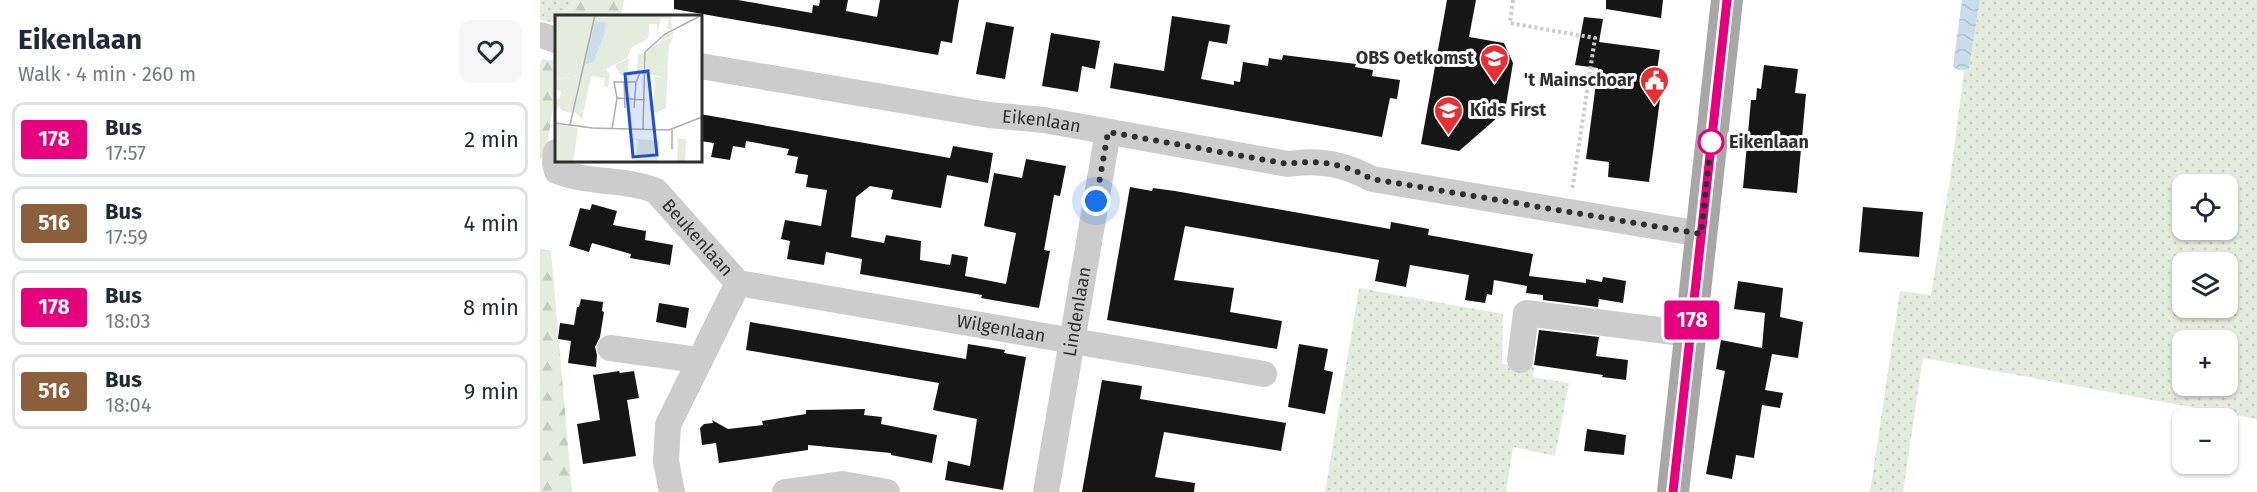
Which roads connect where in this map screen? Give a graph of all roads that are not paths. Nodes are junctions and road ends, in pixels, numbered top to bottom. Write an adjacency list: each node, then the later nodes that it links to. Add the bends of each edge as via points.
1 (1727, 0): 7 (main road)
2 (540, 35): 3 (street)
3 (555, 40)
4 (702, 66): 5 (street, Eikenlaan)
5 (1108, 132): 7 (street, Eikenlaan, via 1288,164 1308,160 1351,168 1372,179); 10 (street, Lindenlaan)
6 (555, 162): 8 (street, Beukenlaan, via 557,171 570,176 644,186 656,192)
7 (1701, 234): 9 (main road)
8 (738, 283): 10 (street, Wilgenlaan); 12 (street, Beukenlaan)
9 (1690, 334): 13 (street, via 1526,313); 19 (main road)
10 (1073, 340): 14 (street, Wilgenlaan); 18 (street, Lindenlaan)
11 (610, 348): 12 (street)
12 (698, 360): 15 (street, Beukenlaan, via 668,425 666,461)
13 (1520, 360)
14 (1264, 374)
15 (672, 492)
16 (785, 492): 17 (street, via 842,484)
17 (887, 492)
18 (1046, 492)
19 (1673, 492)

